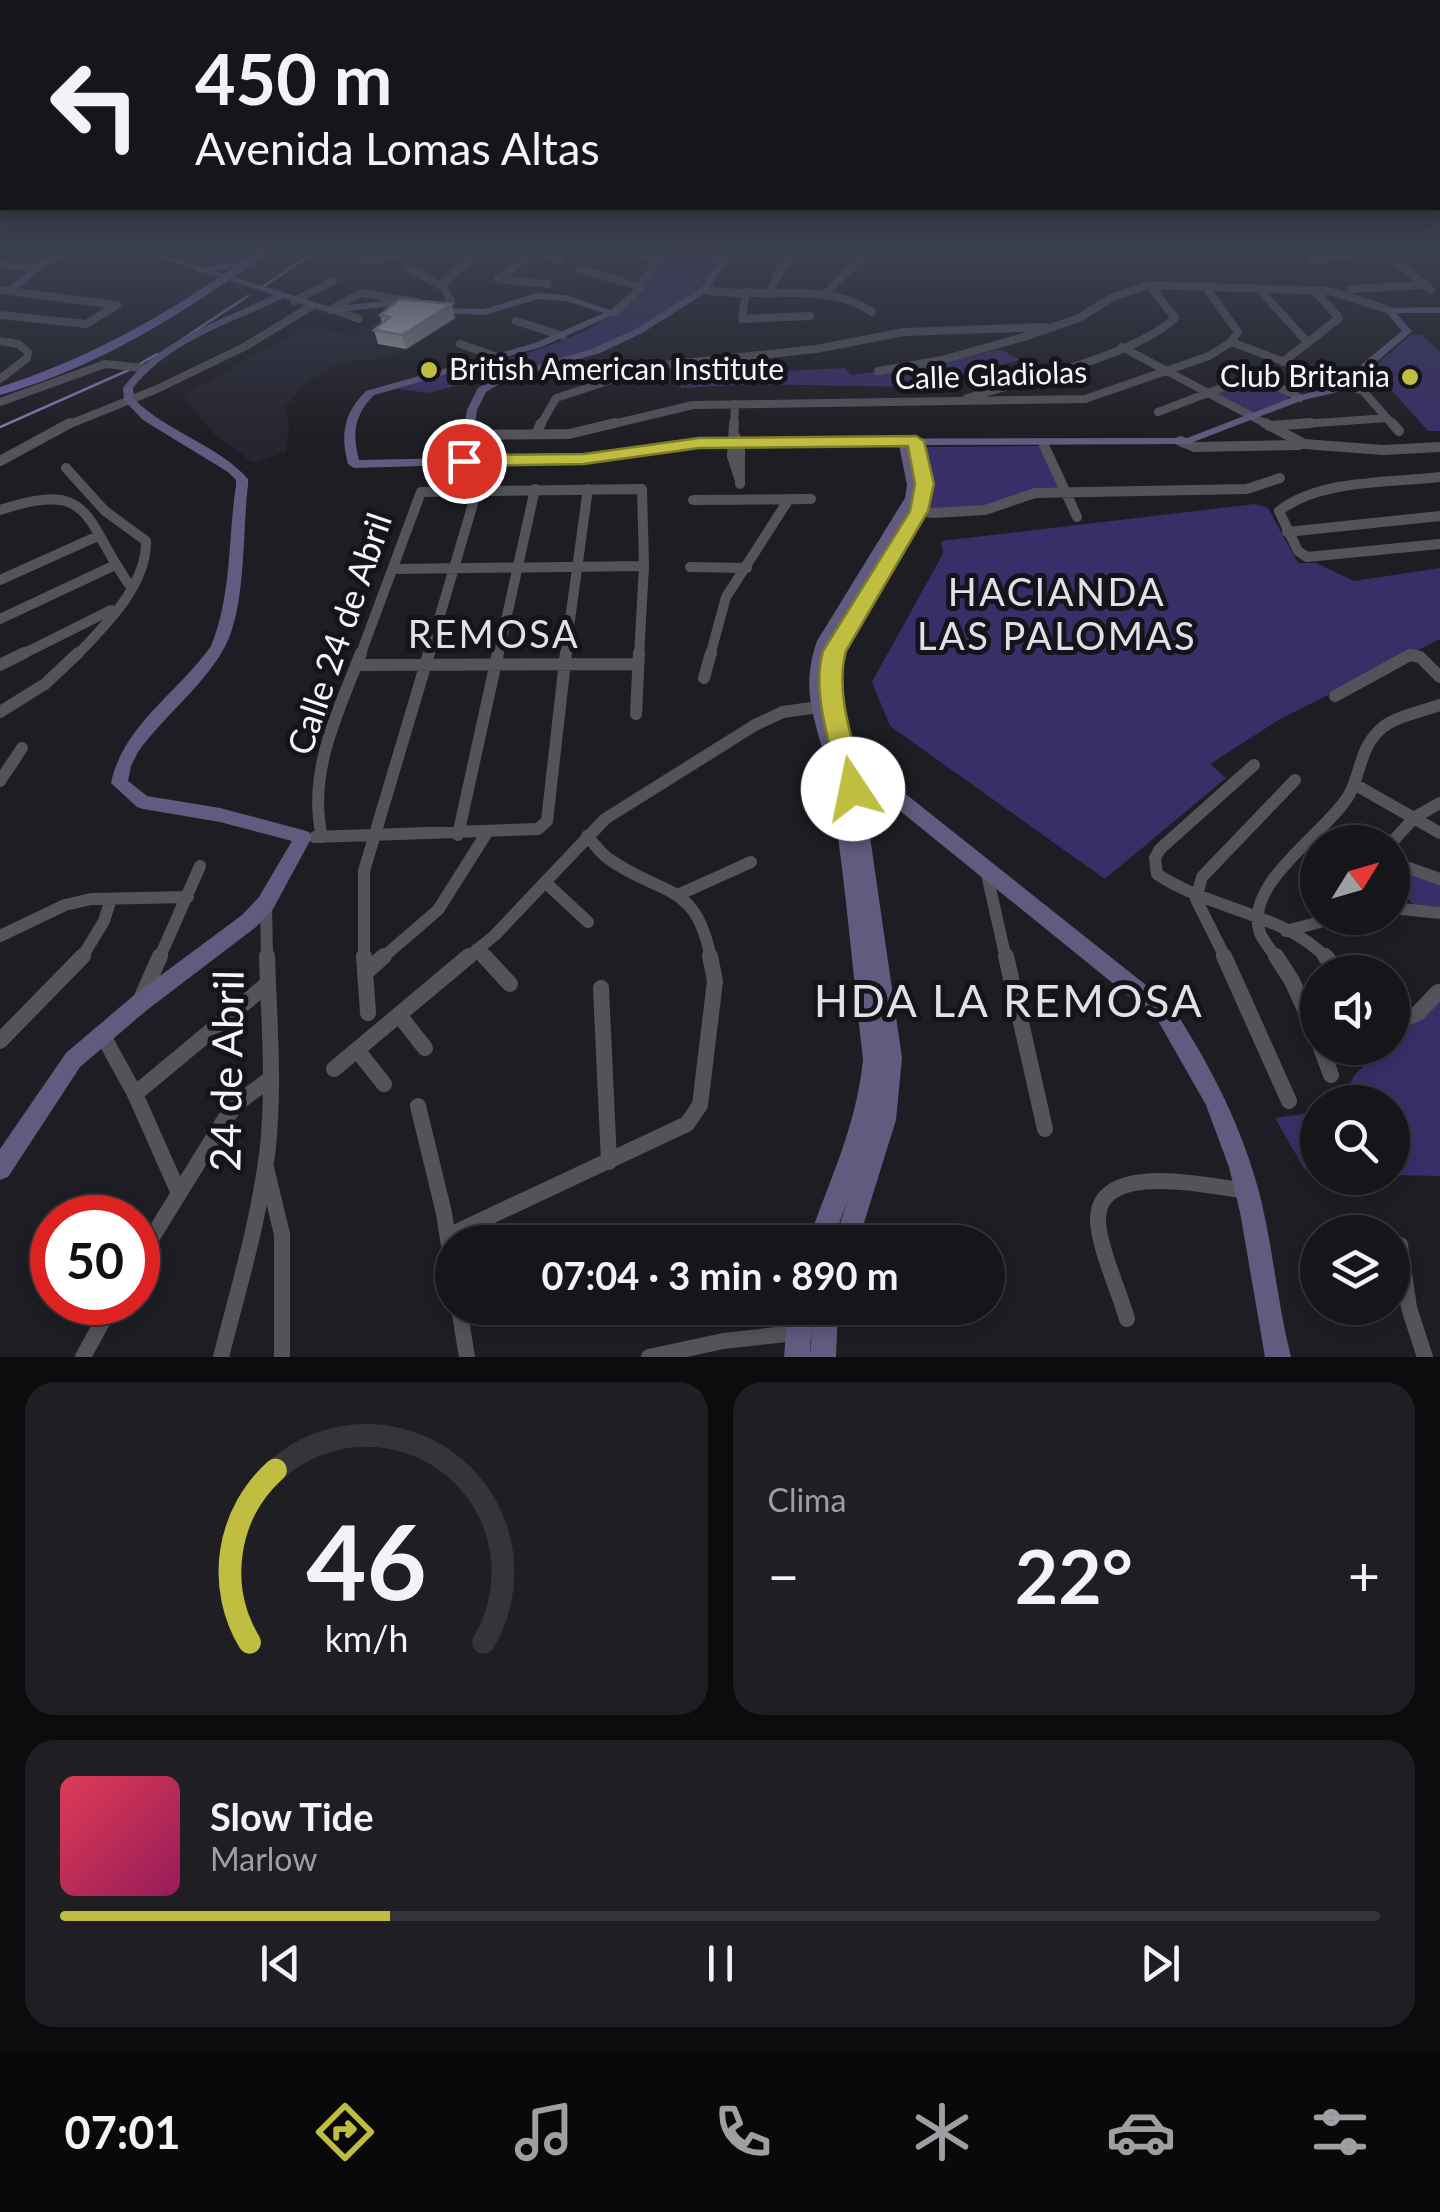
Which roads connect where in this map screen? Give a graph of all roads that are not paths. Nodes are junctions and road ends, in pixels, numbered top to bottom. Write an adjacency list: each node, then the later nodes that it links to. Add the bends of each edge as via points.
1 (103, 313): 15 (street, via 86,324)
2 (168, 313): 33 (main road, via 110,350)
3 (246, 313): 28 (main road)
4 (300, 313): 36 (street)
5 (342, 313): 17 (street)
6 (610, 313): 20 (main road)
7 (674, 313): 45 (main road, via 626,345 499,386 483,401)
8 (744, 313): 16 (street, via 742,319)
9 (1087, 313): 19 (street)
10 (1171, 313): 25 (street, via 1175,323)
11 (1224, 313): 22 (street, via 1238,332)
12 (1281, 313): 24 (street)
13 (1335, 313): 24 (street, via 1339,318)
14 (1392, 313): 32 (main road, via 1407,331)
15 (0, 315)
16 (810, 316)
17 (360, 320)
18 (516, 321): 20 (street)
19 (1047, 327): 29 (street, via 973,352); 46 (street, via 904,332 654,366 556,398)
20 (563, 336): 26 (main road)
21 (0, 341): 31 (street, via 28,352)
22 (1231, 342): 27 (street); 30 (street, Calle Gladiolas)
23 (460, 344): 26 (street)
24 (1308, 344): 27 (street)
25 (1122, 348): 30 (street); 38 (street)
26 (498, 357): 54 (main road, via 370,394 350,418 354,464 363,469)
27 (1283, 362): 32 (street)
28 (137, 367): 36 (main road); 37 (street, via 104,364)
29 (878, 371)
30 (1167, 372): 34 (street); 38 (street, Calle Gladiolas, via 1085,399)
31 (0, 379)
32 (1344, 384): 35 (main road); 42 (street, via 1363,392)
33 (0, 391)
34 (1205, 393): 35 (street, via 1256,375); 40 (street); 41 (street)
35 (1300, 398): 41 (main road)
36 (129, 400): 53 (street); 113 (main road, via 232,468 242,485 218,646 126,756 119,783 142,802)
37 (0, 402)
38 (954, 402): 39 (street, Calle Gladiolas)
39 (735, 404): 46 (street, Calle Gladiolas, via 684,406); 48 (street)
40 (1158, 412)
41 (1248, 417): 43 (street); 47 (main road)
42 (1387, 418): 43 (street); 44 (street)
43 (1265, 427): 50 (street)
44 (1399, 432)
45 (474, 435): 46 (street, Calle Gladiolas); 54 (main road)
46 (536, 436)
47 (1185, 442): 49 (main road); 50 (street); 51 (main road)
48 (736, 443): 49 (main road); 54 (main road, via 588,465); 65 (street)
49 (911, 444): 51 (main road); 69 (main road, via 924,484)
50 (1304, 444): 52 (street)
51 (1044, 445): 61 (street)
52 (1440, 446)
53 (0, 461)
54 (469, 463)
55 (66, 468): 66 (street)
56 (1440, 477): 72 (street, via 1294,499 1279,511)
57 (1280, 478): 61 (street, via 1247,488)
58 (535, 489): 59 (street, Calle 24 de Abril); 60 (street, Calle 24 de Abril); 82 (street)
59 (588, 489): 76 (street, Calle 24 de Abril, via 642,489); 77 (street)
60 (477, 490): 80 (street, Calle 24 de Abril, via 418,495); 81 (street)
61 (1066, 494): 69 (street, via 1035,493 985,510); 71 (street)
62 (790, 499): 63 (street); 65 (street); 79 (street)
63 (811, 499)
64 (693, 500): 65 (street)
65 (741, 500)
66 (99, 504): 68 (street); 84 (street, via 149,546)
67 (0, 510): 68 (street, via 54,495)
68 (85, 510): 73 (street)
69 (912, 510): 97 (main road, via 834,651)
70 (1440, 516): 72 (street)
71 (1076, 517)
72 (1287, 532): 74 (street, via 1304,556)
73 (98, 536): 75 (street); 83 (street)
74 (1440, 544)
75 (113, 566): 84 (street); 86 (street)
76 (644, 566): 77 (street); 88 (street)
77 (578, 567): 82 (street); 87 (street)
78 (690, 567): 79 (street)
79 (746, 568): 94 (street, via 726,597)
80 (393, 569): 81 (street); 90 (street, Calle 24 de Abril)
81 (455, 569): 82 (street); 92 (street)
82 (516, 569): 91 (street)
83 (0, 580)
84 (131, 587): 85 (street)
85 (120, 606): 89 (street); 98 (street, via 59,673)
86 (0, 619)
87 (565, 664): 88 (street); 91 (street); 109 (street, via 547,821 523,832)
88 (637, 664): 99 (street)
89 (0, 665)
90 (358, 665): 92 (street); 113 (street, Calle 24 de Abril, via 320,762)
91 (494, 665): 92 (street); 111 (street)
92 (428, 666): 114 (street)
93 (1440, 677): 95 (street, via 1415,655)
94 (704, 678)
95 (1335, 696)
96 (1440, 705): 105 (street, via 1386,724 1360,757)
97 (826, 706): 101 (main road); 112 (street, via 783,712 755,726)
98 (0, 712)
99 (636, 714)
100 (22, 748): 104 (street)
101 (841, 759): 117 (main road); 166 (main road, via 872,1081); 167 (main road, via 892,1058 885,1120)
102 (1254, 764): 124 (street, via 1154,858 1157,874)
103 (1295, 780): 124 (street, via 1202,877)
104 (0, 781)
105 (1354, 784): 107 (street); 128 (street, via 1280,870)
106 (1440, 803): 107 (street)
107 (1415, 817): 108 (street); 110 (street)
108 (1408, 825)
109 (486, 834): 111 (street); 135 (street, via 438,910)
110 (1440, 834)
111 (458, 835): 114 (street)
112 (587, 836): 120 (street); 121 (street, via 608,859)
113 (312, 837): 114 (street); 125 (main road)
114 (373, 837): 135 (street, via 361,919)
115 (751, 862): 121 (street)
116 (200, 866): 122 (street)
117 (986, 866): 157 (street); 162 (main road, via 1164,1012 1195,1058)
118 (1410, 868): 119 (street)
119 (1440, 879)
120 (546, 883): 129 (street); 133 (street)
121 (680, 894): 158 (street, via 705,929 715,981 700,1105 687,1124)
122 (188, 897): 123 (street); 141 (street)
123 (110, 899): 132 (street, via 65,905); 146 (street, via 99,936 79,964)
124 (1196, 899): 128 (street); 155 (street)
125 (266, 903): 137 (street, 24 de Abril); 141 (main road)
126 (1410, 910): 127 (street)
127 (1440, 913)
128 (1258, 917): 131 (street); 140 (street, via 1267,946)
129 (588, 922)
130 (1300, 927): 131 (street)
131 (1286, 930): 134 (street)
132 (0, 936)
133 (478, 949): 136 (street); 143 (street)
134 (1326, 955)
135 (365, 973): 142 (street)
136 (510, 984)
137 (265, 986): 152 (street, 24 de Abril); 154 (street)
138 (602, 988): 158 (street)
139 (1438, 992): 144 (street)
140 (1300, 999)
141 (140, 1003): 145 (main road)
142 (368, 1014)
143 (399, 1015): 147 (street); 148 (street)
144 (1410, 1017)
145 (102, 1034): 154 (street); 159 (main road, via 52,1086)
146 (0, 1041)
147 (424, 1048)
148 (357, 1050): 150 (street); 153 (street)
149 (1327, 1065): 151 (street)
150 (334, 1069)
151 (1331, 1075)
152 (270, 1079): 160 (street, 24 de Abril); 161 (street, via 239,1102)
153 (384, 1084)
154 (135, 1094): 161 (street)
155 (1289, 1102)
156 (418, 1106): 164 (street)
157 (1045, 1130)
158 (609, 1162): 165 (street)
159 (0, 1168)
160 (266, 1168): 175 (street, 24 de Abril); 176 (street, via 282,1234)
161 (178, 1191): 163 (street)
162 (1247, 1191): 169 (street, via 1142,1179 1106,1198 1098,1224); 180 (main road)
163 (160, 1222)
164 (445, 1225)
165 (469, 1225)
166 (826, 1225)
167 (857, 1225)
168 (1410, 1311): 181 (street)
169 (1127, 1319)
170 (100, 1325): 174 (street)
171 (462, 1325): 177 (street)
172 (824, 1325): 179 (main road)
173 (797, 1332): 178 (street)
174 (83, 1357)
175 (221, 1357)
176 (282, 1357)
177 (467, 1357)
178 (649, 1357)
179 (823, 1357)
180 (1278, 1357)
181 (1426, 1357)

